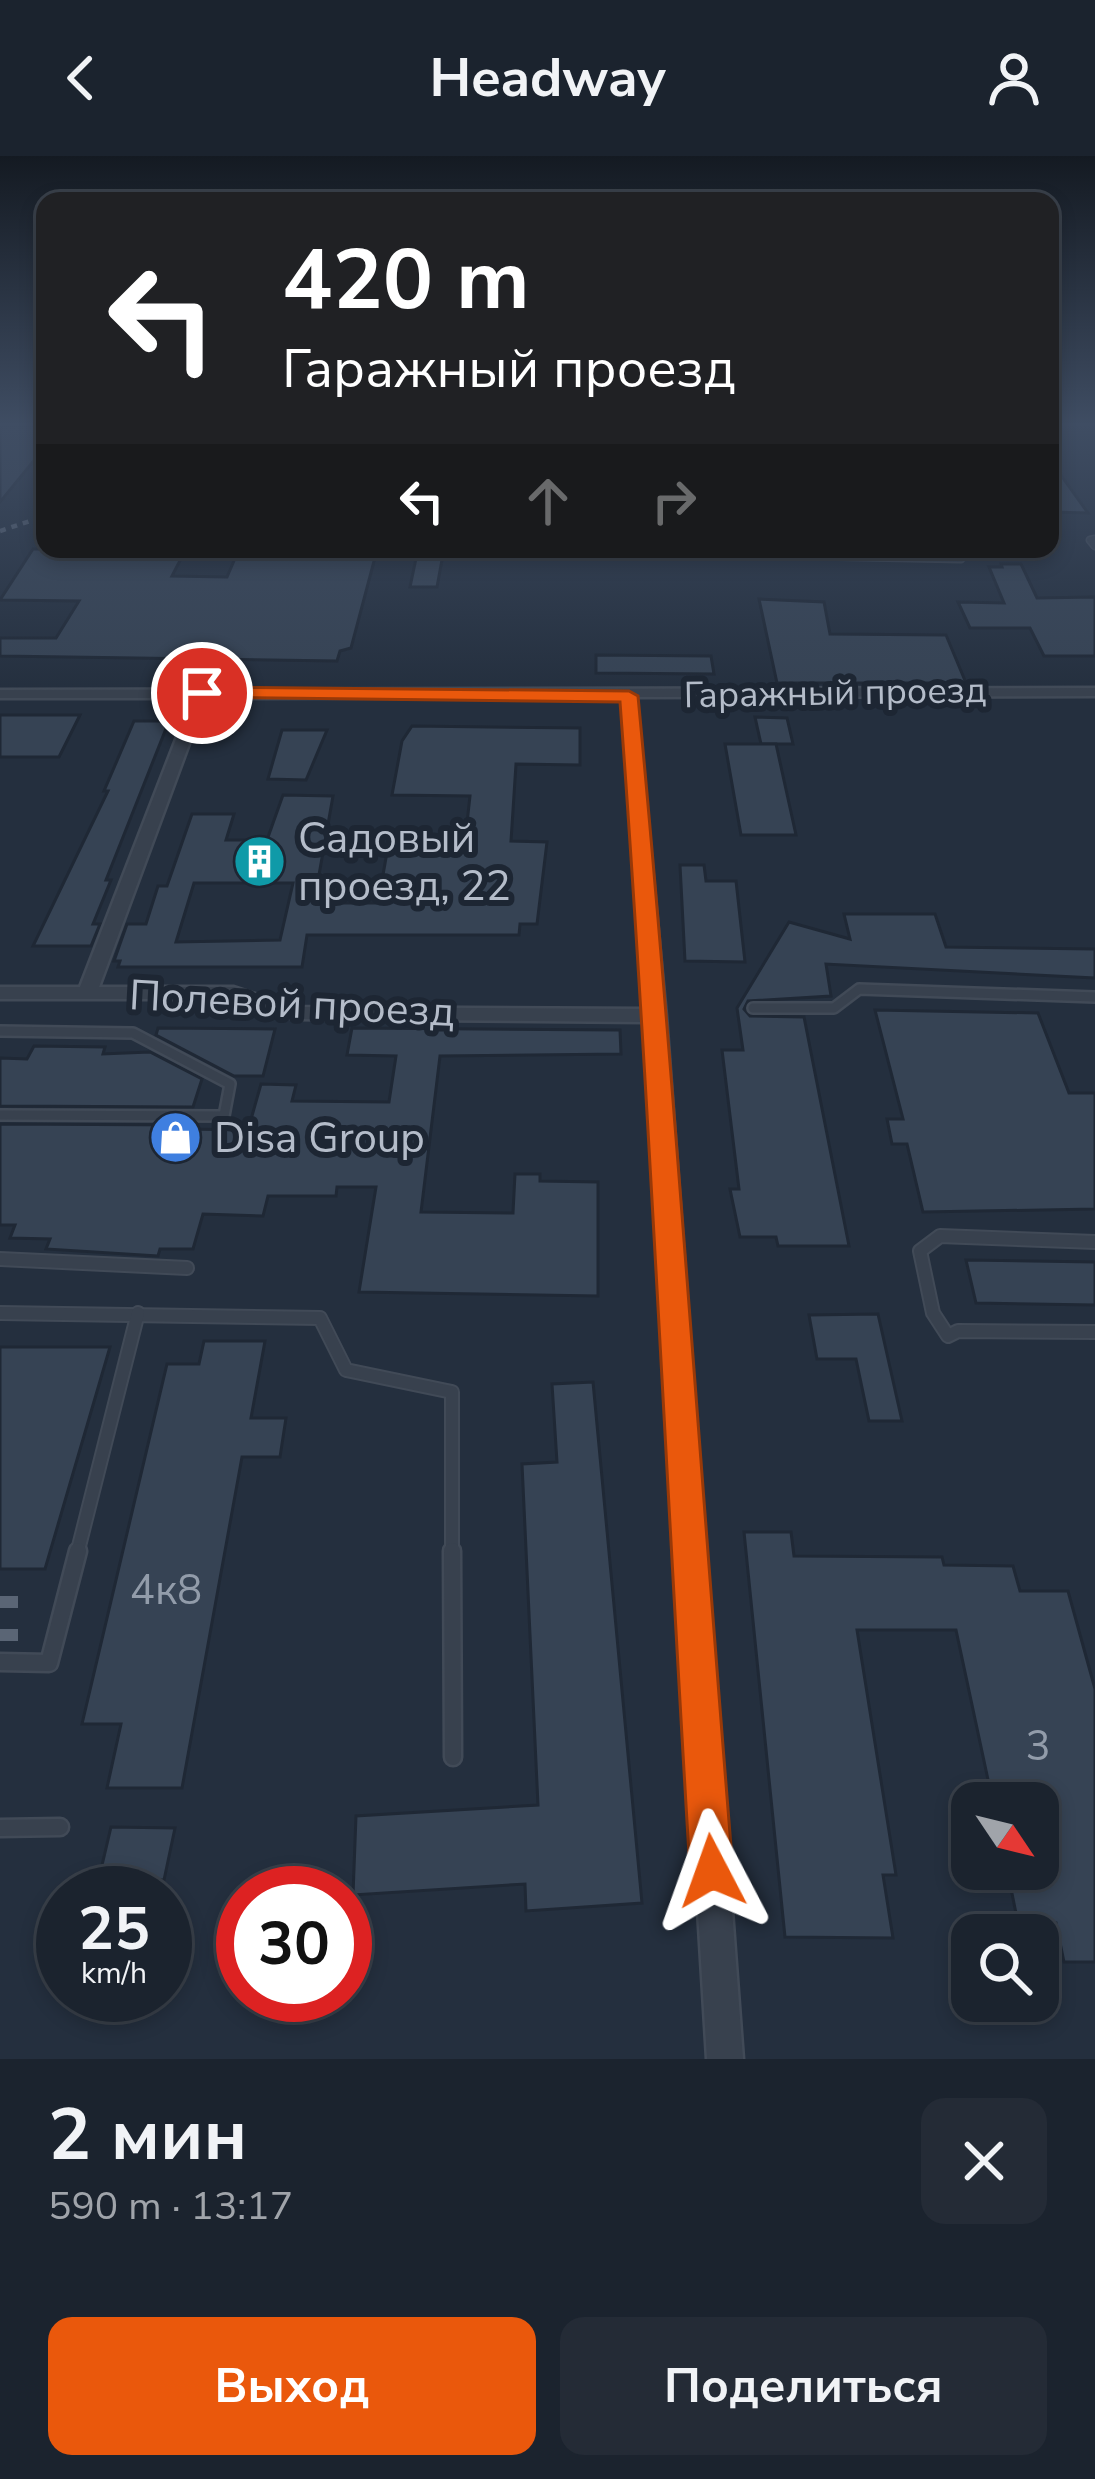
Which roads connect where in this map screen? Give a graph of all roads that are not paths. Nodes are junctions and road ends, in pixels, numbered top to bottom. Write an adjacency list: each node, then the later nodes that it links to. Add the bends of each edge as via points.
1 (910, 558): 2 (lane)
2 (961, 559)
3 (1095, 692): 6 (street, Гаражный проезд)
4 (202, 693): 5 (street, Гаражный проезд); 6 (street, Гаражный проезд); 8 (street)
5 (0, 694)
6 (629, 696): 11 (street)
7 (0, 993): 8 (street, Полевой проезд)
8 (87, 993): 11 (street, Полевой проезд, via 234,993 293,1013)
9 (1095, 997): 10 (lane, via 859,989 833,1008)
10 (754, 1008)
11 (656, 1016): 24 (street)
12 (0, 1031): 13 (lane, via 133,1033 230,1084 224,1116)
13 (0, 1115)
14 (1095, 1242): 19 (lane, via 940,1236 920,1251 933,1313 948,1336)
15 (0, 1259): 16 (lane)
16 (187, 1268)
17 (138, 1312): 18 (lane); 20 (lane, via 49,1663); 21 (lane, via 320,1318 346,1370 452,1393)
18 (0, 1313)
19 (1095, 1332)
20 (0, 1662)
21 (453, 1757)
22 (60, 1827): 23 (lane)
23 (0, 1828)
24 (725, 2059)

